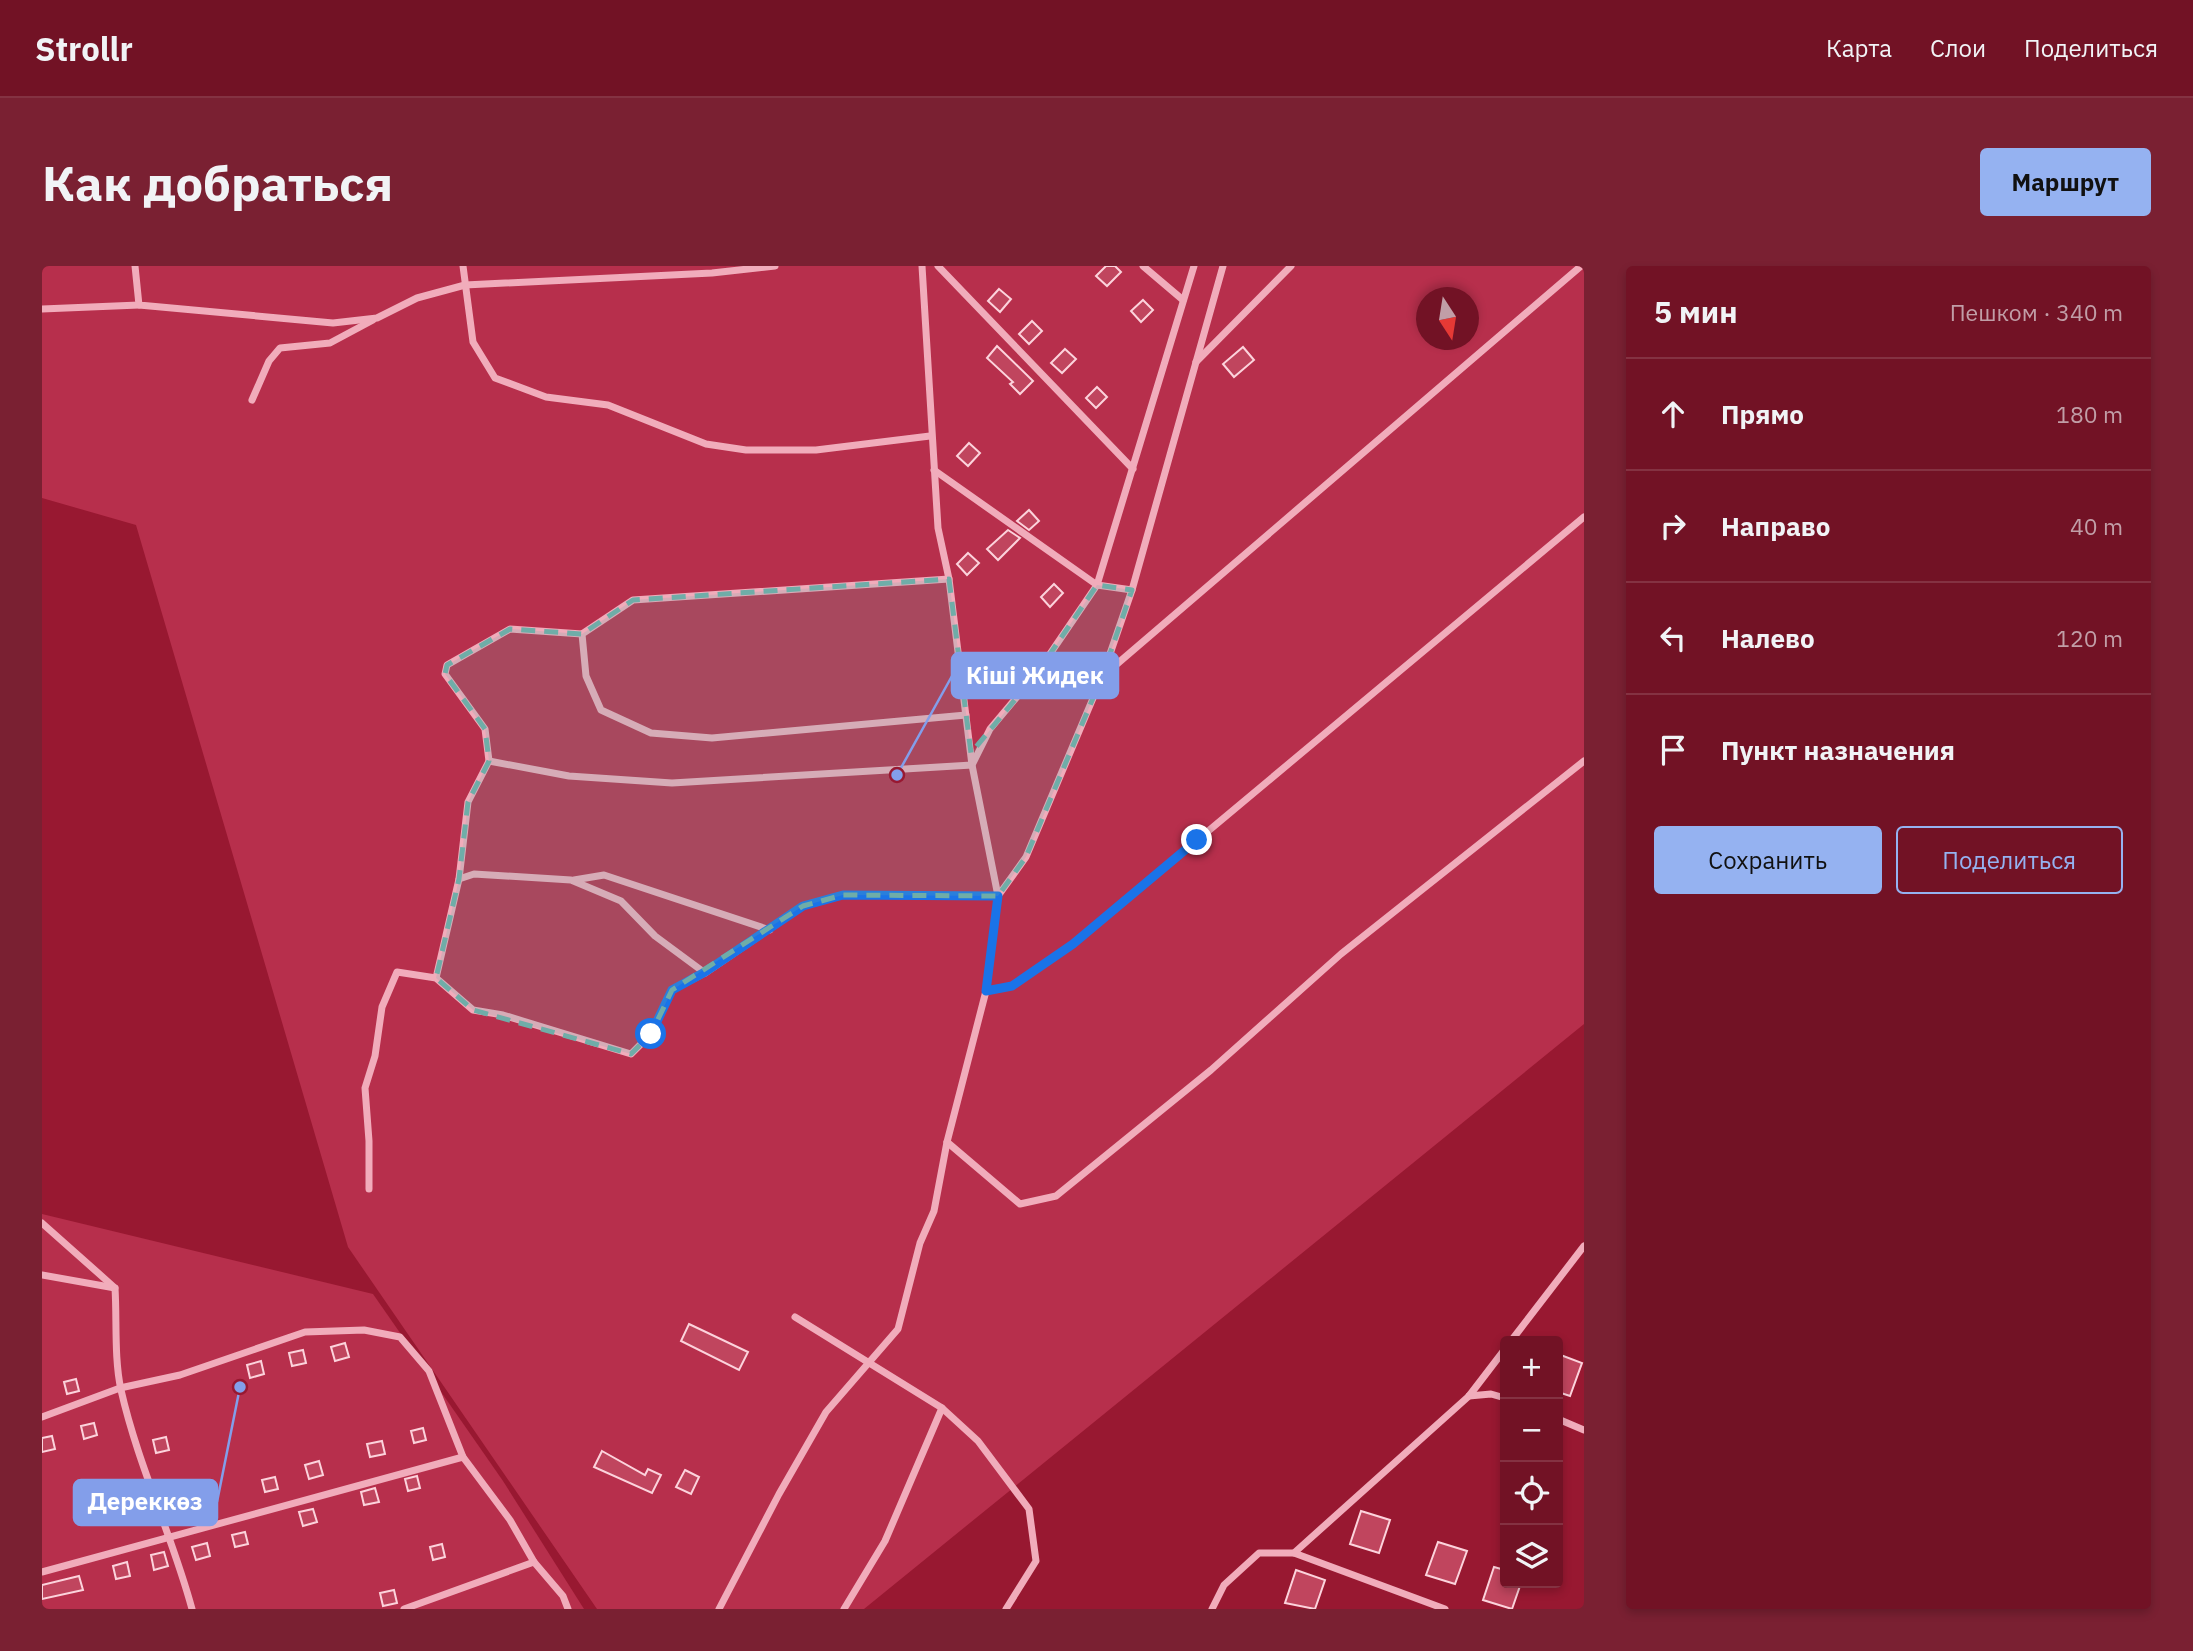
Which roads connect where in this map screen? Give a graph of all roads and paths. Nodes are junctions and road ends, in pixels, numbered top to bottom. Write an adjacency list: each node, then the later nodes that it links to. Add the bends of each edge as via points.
1 (135, 266): 13 (street)
2 (463, 266): 11 (street)
3 (775, 266): 11 (street, via 712,274)
4 (922, 266): 18 (street)
5 (938, 266): 20 (street)
6 (1143, 266): 12 (street)
7 (1194, 266): 12 (street)
8 (1223, 266): 16 (street)
9 (1291, 266): 16 (street)
10 (1581, 266): 26 (street)
11 (465, 285): 15 (street, via 417,298); 18 (street, via 473,342 495,378 545,397 608,405 706,444 746,450 816,450)
12 (1183, 300): 20 (street)
13 (139, 305): 14 (street); 15 (street, via 333,323)
14 (42, 309)
15 (377, 318): 17 (street, via 330,343 280,348 269,361)
16 (1195, 363): 24 (street)
17 (252, 400)
18 (930, 436): 19 (street)
19 (934, 470): 22 (street, via 938,528); 23 (street)
20 (1133, 470): 23 (street)
21 (1584, 517): 37 (street, via 1073,944 1012,986)
22 (949, 579): 25 (street, via 633,600); 27 (street)
23 (1097, 585): 24 (street); 30 (street, via 1037,673 990,729)
24 (1132, 590): 26 (street)
25 (582, 634): 27 (street, via 586,676 601,710 651,733 712,738); 28 (street, via 510,629 447,665 445,674 485,729)
26 (1102, 677): 33 (street, via 1026,857)
27 (966, 715): 30 (street)
28 (489, 761): 30 (street, via 569,776 672,783); 31 (street, via 468,802)
29 (1584, 761): 38 (street, via 1341,954 1211,1070 1056,1196 1020,1205)
30 (972, 765): 33 (street)
31 (459, 879): 32 (street, via 474,874); 36 (street)
32 (571, 880): 34 (street, via 604,875); 35 (street, via 621,901 655,936)
33 (998, 896): 34 (street, via 843,895 803,906); 37 (street)
34 (770, 930): 35 (street)
35 (705, 972): 36 (street, via 672,990 651,1034 631,1054 503,1014 473,1010)
36 (436, 978): 39 (street, via 397,972 383,1007 365,1088)
37 (986, 991): 38 (street)
38 (947, 1142): 47 (street, via 934,1211 920,1243 898,1329)
39 (369, 1189)
40 (42, 1223): 43 (street)
41 (1584, 1246): 45 (street)
42 (42, 1275): 43 (street)
43 (115, 1288): 48 (street)
44 (795, 1317): 47 (street)
45 (1515, 1336)
46 (1500, 1356): 49 (street)
47 (868, 1362): 51 (street); 63 (street, via 826,1412)
48 (120, 1388): 52 (street); 55 (street, via 180,1375 305,1332 364,1330 400,1336 429,1371); 56 (street)
49 (1469, 1396): 50 (street); 57 (street)
50 (1500, 1397)
51 (942, 1408): 64 (street, via 885,1541); 65 (street, via 978,1441 1030,1509 1036,1560)
52 (42, 1418)
53 (1563, 1421): 54 (street)
54 (1584, 1430)
55 (463, 1457): 56 (street); 58 (street, via 510,1520)
56 (169, 1537): 59 (street); 60 (street)
57 (1294, 1553): 66 (street, via 1259,1553 1224,1584); 67 (street)
58 (534, 1562): 61 (street); 62 (street, via 563,1596)
59 (42, 1572)
60 (192, 1609)
61 (404, 1609)
62 (568, 1609)
63 (719, 1609)
64 (844, 1609)
65 (1006, 1609)
66 (1212, 1609)
67 (1444, 1609)

